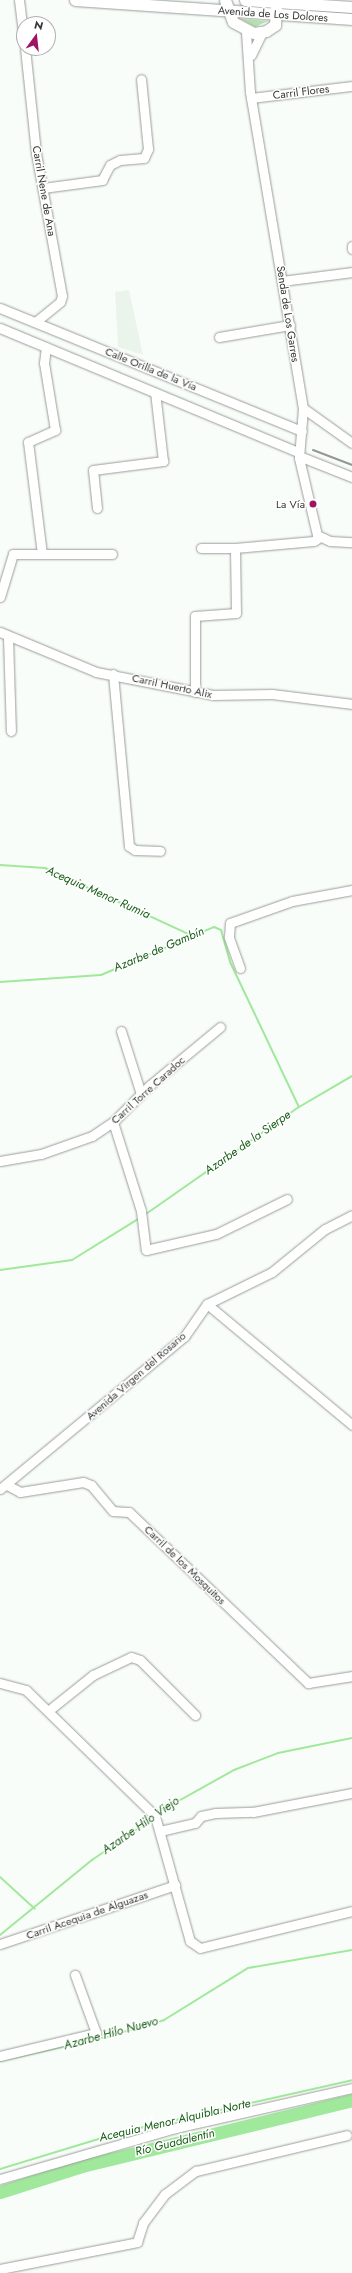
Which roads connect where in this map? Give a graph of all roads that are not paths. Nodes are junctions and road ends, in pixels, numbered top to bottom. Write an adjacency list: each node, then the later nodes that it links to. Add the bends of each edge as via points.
1 (20, 0): 8 (street)
2 (75, 0): 5 (main road, Avenida de Los Dolores)
3 (245, 0): 4 (main road, Avenida de Los Dolores)
4 (275, 1): 6 (main road, Avenida de Los Dolores); 7 (main road)
5 (226, 6): 7 (main road, Avenida de Los Dolores); 10 (main road, via 233,22)
6 (352, 7)
7 (277, 15): 9 (main road, Avenida de Los Dolores); 11 (main road, via 275,25)
8 (22, 16)
9 (352, 19)
10 (246, 32): 11 (main road); 13 (street, Senda de Los Garres)
11 (262, 32): 13 (street)
12 (26, 56): 17 (street, Carril Nene de Ana)
13 (250, 57): 16 (street, Senda de Los Garres)
14 (141, 79): 17 (street, via 148,149 144,158 120,160 110,165 102,180)
15 (352, 86): 16 (street, Carril Flores)
16 (251, 98): 19 (street, Senda de Los Garres)
17 (43, 188): 21 (street, Carril Nene de Ana, via 62,296 60,302)
18 (352, 272): 19 (street)
19 (282, 281): 22 (street, Senda de Los Garres)
20 (0, 308): 21 (street, Calle Orilla de la Vía)
21 (35, 322): 28 (street, Calle Orilla de la Vía)
22 (290, 325): 24 (street); 27 (street, Senda de Los Garres)
23 (0, 328): 25 (street, Calle Orilla de la Vía)
24 (219, 337)
25 (46, 347): 26 (street, Calle Orilla de la Vía); 37 (street, via 44,363 55,430 28,442)
26 (154, 392): 30 (street, Calle Orilla de la Vía); 32 (street, via 162,461 93,470)
27 (303, 408): 28 (street, Senda de Los Garres); 29 (street)
28 (302, 431): 30 (street, Senda de Los Garres)
29 (352, 443)
30 (299, 454): 31 (street, Calle Orilla de la Vía); 33 (street, Senda de Los Garres, via 314,525)
31 (352, 477)
32 (97, 508)
33 (320, 537): 34 (street); 36 (street, via 314,541)
34 (352, 542)
35 (200, 548): 36 (street)
36 (236, 548): 42 (street, via 236,613 195,616)
37 (42, 554): 38 (street); 39 (street, via 13,554)
38 (112, 554)
39 (0, 597)
40 (4, 635): 41 (street, Carril Huerto Alix, via 81,668); 44 (street)
41 (113, 674): 42 (street, Carril Huerto Alix); 45 (street, via 129,846 135,850)
42 (194, 692): 43 (street, Carril Huerto Alix, via 219,696 272,694)
43 (352, 704)
44 (11, 731)
45 (160, 851)
46 (352, 890): 47 (street, via 292,901 230,923 229,938)
47 (240, 968)
48 (220, 1027): 50 (street, Carril Torre Caradoc)
49 (121, 1031): 50 (street)
50 (141, 1094): 51 (street, Carril Torre Caradoc)
51 (113, 1122): 52 (street, Carril Torre Caradoc, via 92,1136 41,1154); 53 (street, via 141,1211 146,1250 216,1234)
52 (0, 1161)
53 (287, 1200)
54 (352, 1215): 55 (street, Avenida Virgen del Rosario, via 325,1229 272,1272)
55 (207, 1304): 56 (street); 57 (street, Avenida Virgen del Rosario, via 184,1337)
56 (352, 1425)
57 (4, 1487): 58 (street, Carril de los Mosquitos, via 20,1492 83,1482 91,1485 113,1510 129,1512 308,1683)
58 (352, 1676)
59 (0, 1683): 60 (street, via 26,1690)
60 (48, 1711): 61 (street, via 93,1675 131,1657 140,1660); 63 (street, via 149,1809 157,1819)
61 (195, 1715)
62 (352, 1793): 63 (street, via 253,1812 215,1813 201,1816 195,1823)
63 (160, 1831): 64 (street)
64 (175, 1885): 65 (street, via 190,1941 200,1948); 66 (street, Carril Acequia de Alguazas)
65 (352, 1911)
66 (0, 1944)
67 (75, 1975): 68 (street, via 96,2033)
68 (0, 2056)
69 (352, 2088): 71 (street, via 175,2128)
70 (347, 2135): 72 (street, via 196,2172 165,2194 143,2223 137,2242)
71 (0, 2179)
72 (0, 2269)

